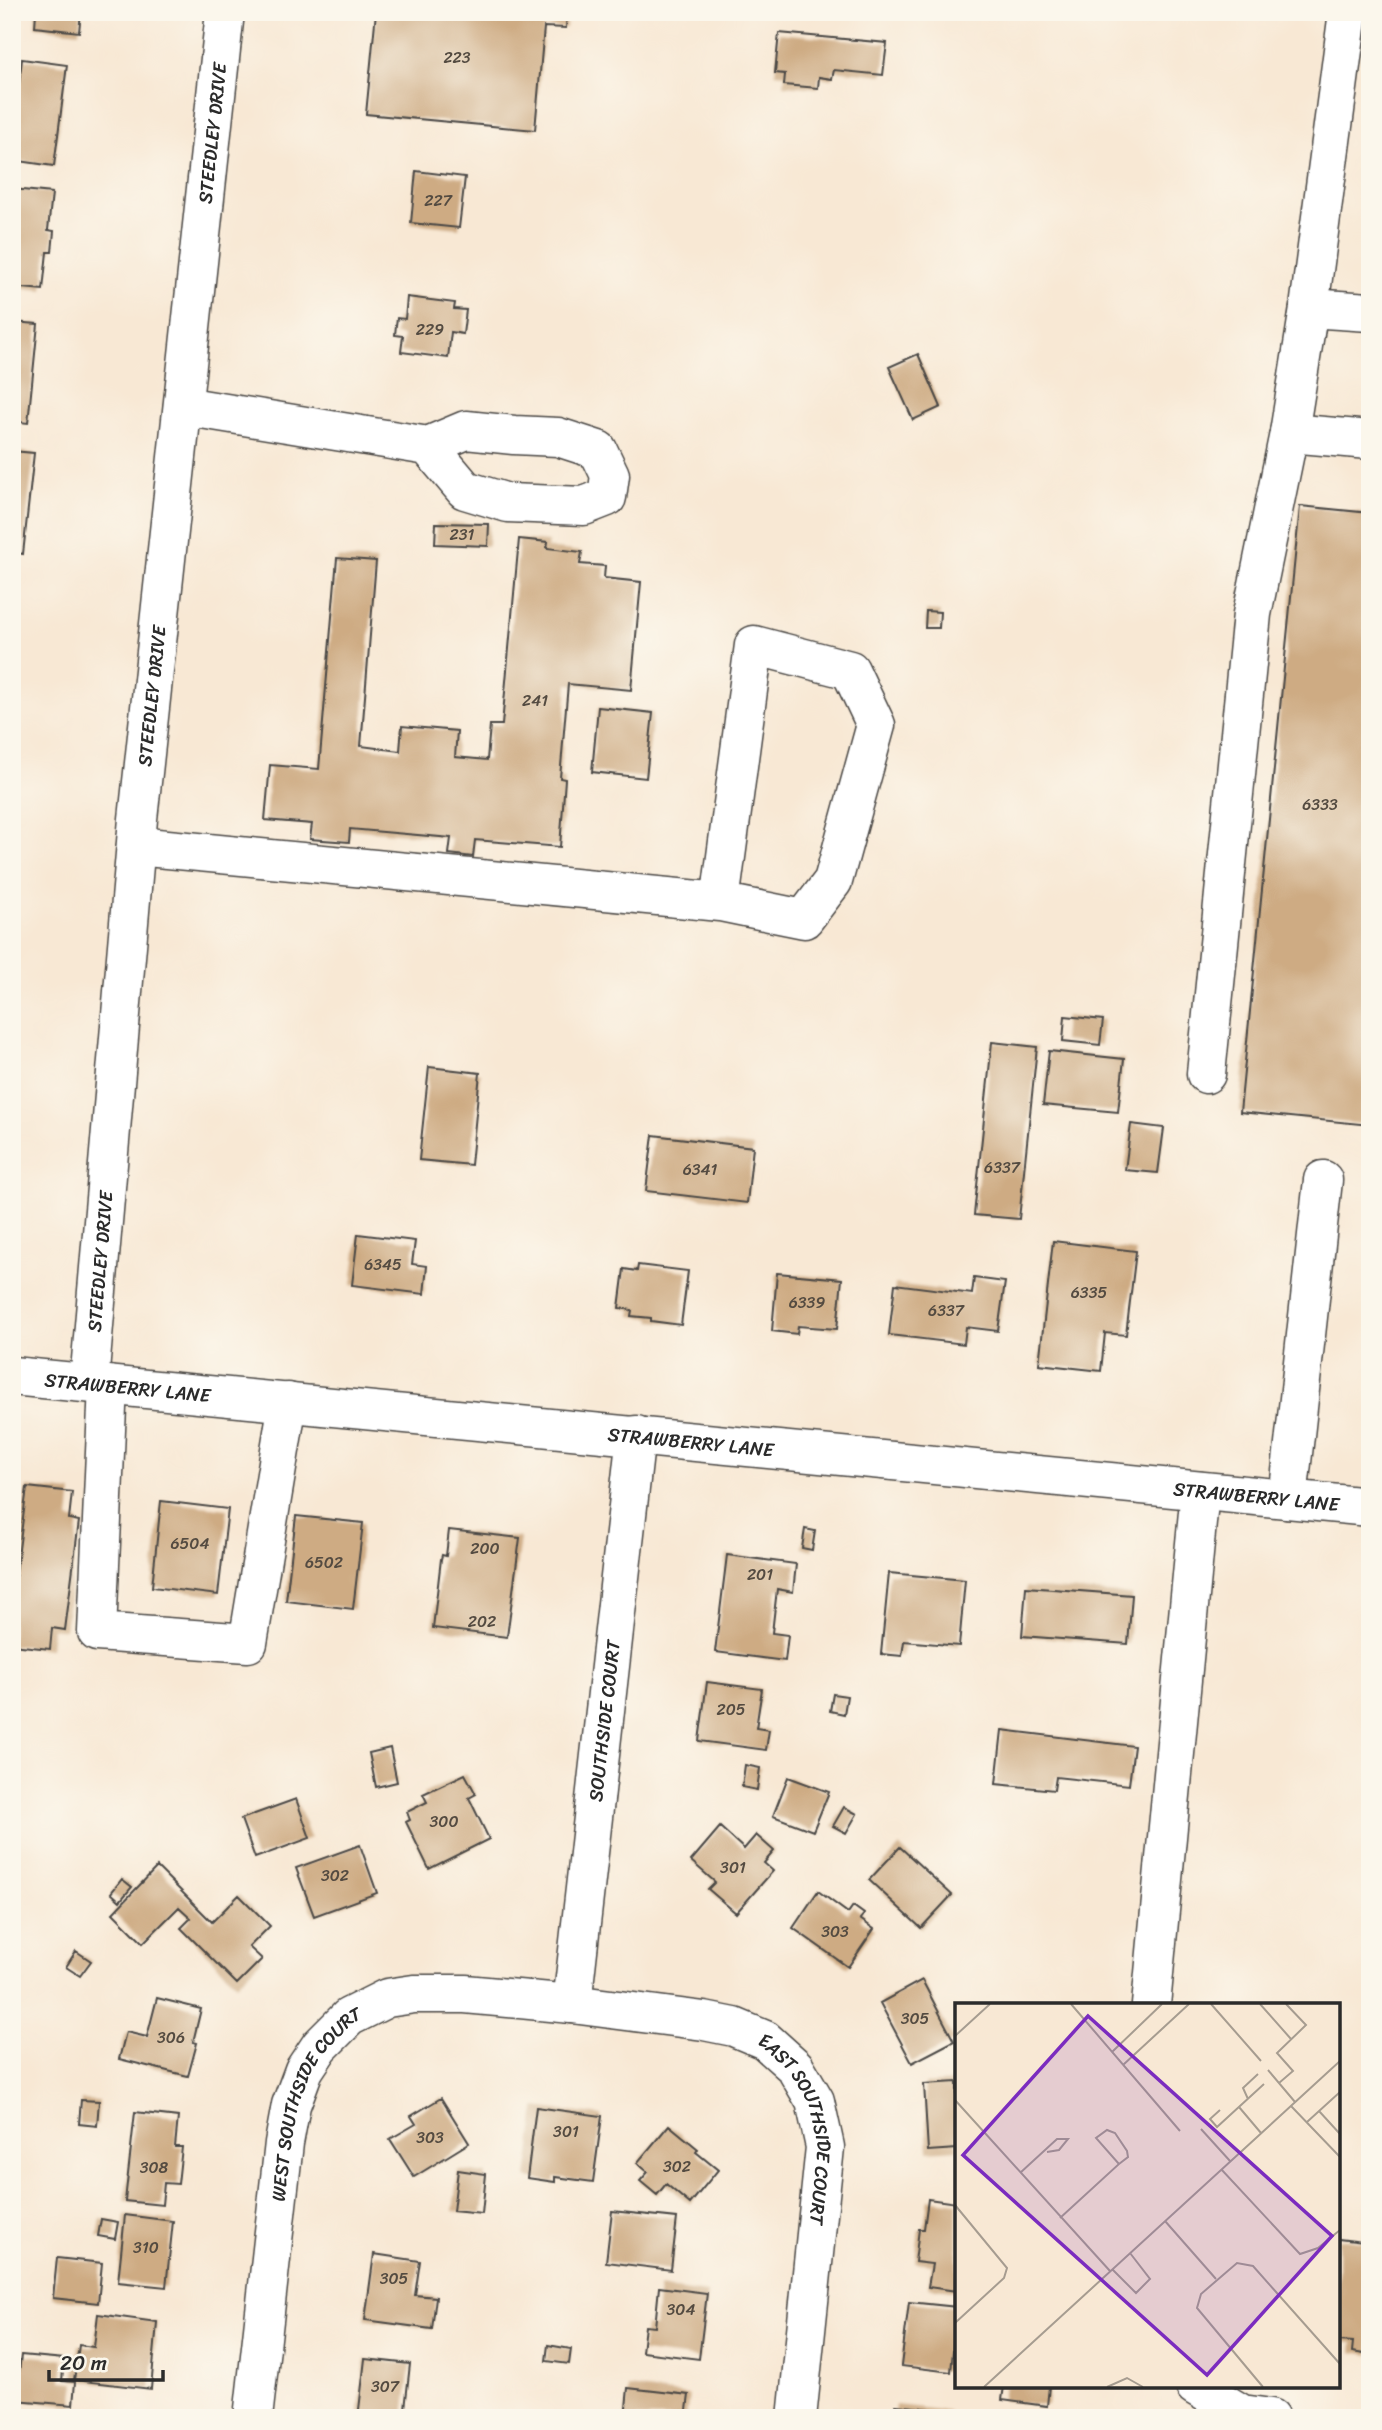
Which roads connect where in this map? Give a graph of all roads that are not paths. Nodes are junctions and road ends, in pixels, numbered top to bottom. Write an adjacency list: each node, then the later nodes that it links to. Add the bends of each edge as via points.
1 (225, 12): 5 (street, STEEDLEY DRIVE)
2 (1348, 12): 3 (street)
3 (1309, 308): 4 (street); 6 (street)
4 (1370, 312)
5 (183, 406): 8 (street); 9 (street, STEEDLEY DRIVE)
6 (1289, 433): 7 (street); 11 (street, via 1252,614)
7 (1370, 440)
8 (428, 446)
9 (136, 846): 10 (street); 14 (street, STEEDLEY DRIVE)
10 (720, 902): 10 (street, via 754,645 850,670 876,725 833,881 804,919)
11 (1206, 1074)
12 (1323, 1180): 18 (street)
13 (12, 1376): 14 (street, STRAWBERRY LANE)
14 (98, 1384): 15 (street, STRAWBERRY LANE); 15 (street, STEEDLEY DRIVE, via 106,1438 97,1632 248,1643)
15 (288, 1402): 16 (street, STRAWBERRY LANE)
16 (636, 1435): 17 (street, STRAWBERRY LANE); 21 (street, SOUTHSIDE COURT)
17 (1200, 1491): 18 (street, STRAWBERRY LANE); 20 (street)
18 (1288, 1499): 19 (street, STRAWBERRY LANE)
19 (1370, 1507)
20 (1151, 2003)
21 (572, 2004): 23 (street, WEST SOUTHSIDE COURT, via 466,1994 387,1998 349,2017 320,2046 304,2070 291,2105 284,2143); 24 (street, EAST SOUTHSIDE COURT, via 734,2027 765,2040 786,2057 814,2101 825,2147)
22 (1198, 2388): 25 (street, via 1242,2414)
23 (253, 2418)
24 (797, 2418)
25 (1272, 2418)

